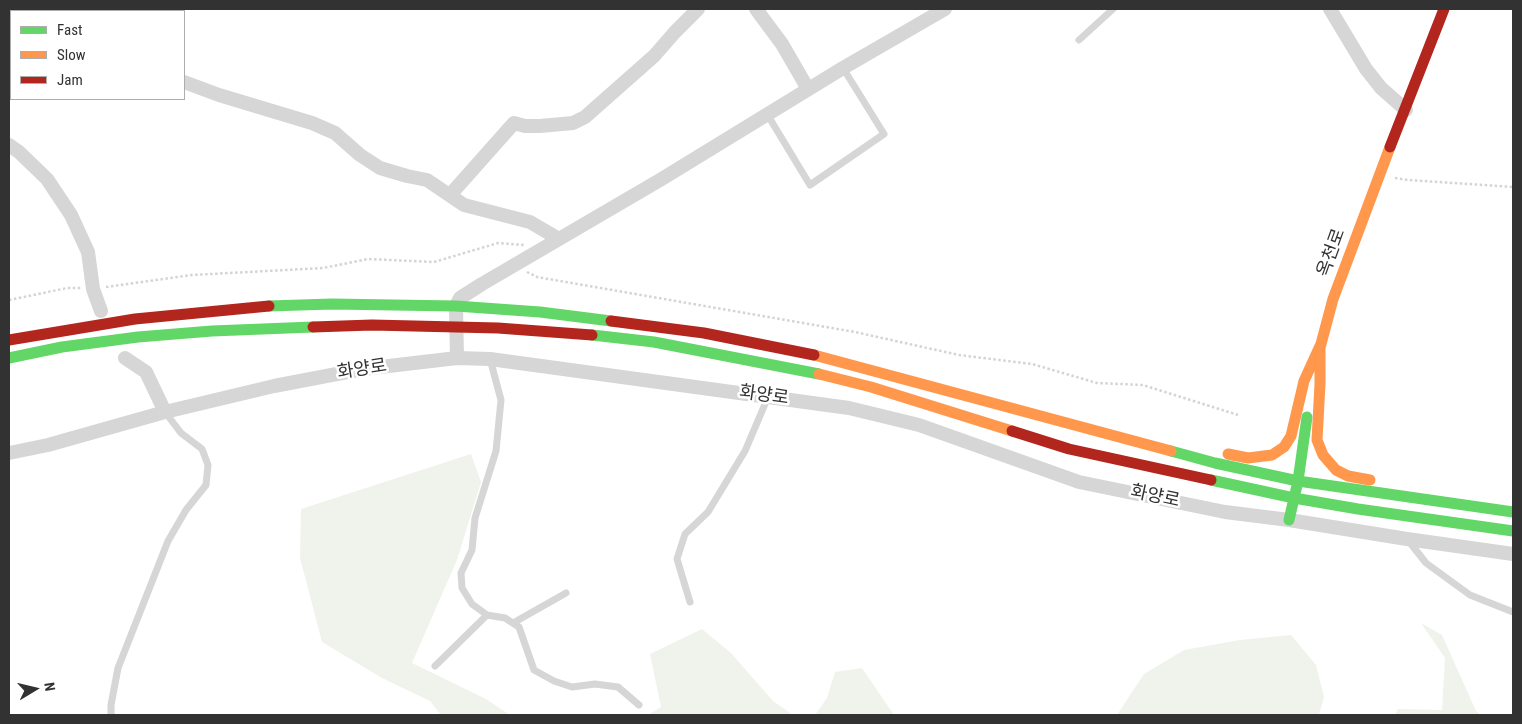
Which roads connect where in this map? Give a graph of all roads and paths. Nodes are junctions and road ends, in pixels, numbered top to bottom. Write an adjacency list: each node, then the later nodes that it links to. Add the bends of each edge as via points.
1 (698, 9): 16 (street, via 654,56 585,117 573,123 540,126 514,123)
2 (756, 9): 10 (street, via 782,44)
3 (945, 9): 8 (street)
4 (1113, 9): 7 (lane)
5 (1330, 9): 11 (street, via 1366,69 1381,88)
6 (1444, 9): 11 (main road, 옥천로)
7 (1079, 40)
8 (843, 68): 10 (street); 12 (lane, via 884,134 810,185)
9 (185, 82): 16 (street, via 312,123 335,134 380,168 427,180)
10 (808, 89): 12 (street)
11 (1406, 110): 14 (main road, 옥천로)
12 (767, 114): 17 (street)
13 (9, 145): 20 (street, via 47,179 71,215 88,252)
14 (1379, 175): 15 (path); 26 (main road, 옥천로)
15 (1513, 187)
16 (450, 195): 17 (street, via 464,205 530,222)
17 (559, 239): 18 (street)
18 (535, 252): 19 (street); 20 (path, via 522,244 498,243 434,262 368,259 324,268 192,275)
19 (512, 266): 22 (street, via 460,298); 33 (path, via 537,277 856,332 959,355 1032,364 1097,383 1143,385)
20 (93, 289): 21 (path, via 67,288); 23 (street)
21 (9, 300)
22 (456, 306): 24 (street); 25 (main road, via 263,306 135,319); 34 (main road, via 540,312 704,332 805,353)
23 (101, 311)
24 (456, 327): 27 (main road, 화양로, via 372,325 212,331 138,337); 29 (street); 39 (main road, 화양로, via 654,342 821,374 1069,450)
25 (9, 340)
26 (1320, 346): 34 (main road, via 1304,380 1291,436 1284,447 1272,455 1248,458 1129,432); 36 (main road, 옥천로); 37 (main road, via 1317,440 1327,460 1348,476)
27 (9, 358)
28 (125, 358): 32 (street, via 146,372)
29 (457, 358): 30 (street, 화양로); 32 (street, 화양로, via 363,369)
30 (490, 359): 31 (street, 화양로); 48 (lane, via 501,400 496,451 475,518 472,550 461,573 462,588 472,604)
31 (768, 397): 41 (street, 화양로, via 850,408 919,425 1080,482 1225,512); 46 (lane, via 745,451 708,512 685,534 677,559)
32 (165, 412): 35 (street, 화양로); 52 (lane, via 181,433 202,449 208,465 206,486 186,510 168,541 118,668)
33 (1238, 415)
34 (1110, 434): 36 (main road, via 1215,463)
35 (9, 453)
36 (1298, 481): 39 (main road, 옥천로); 40 (main road)
37 (1438, 490)
38 (1477, 495): 40 (main road)
39 (1294, 498): 41 (main road, 옥천로); 42 (main road, 화양로)
40 (1513, 511)
41 (1289, 520): 43 (street, 화양로)
42 (1513, 531)
43 (1407, 539): 44 (street, 화양로); 47 (lane, via 1426,563 1470,595)
44 (1513, 554)
45 (566, 593): 49 (lane)
46 (690, 602)
47 (1513, 612)
48 (487, 615): 49 (lane); 50 (lane)
49 (513, 623): 51 (lane, via 519,627 534,670 572,687 595,684 618,687)
50 (435, 666)
51 (639, 705)
52 (110, 715)

